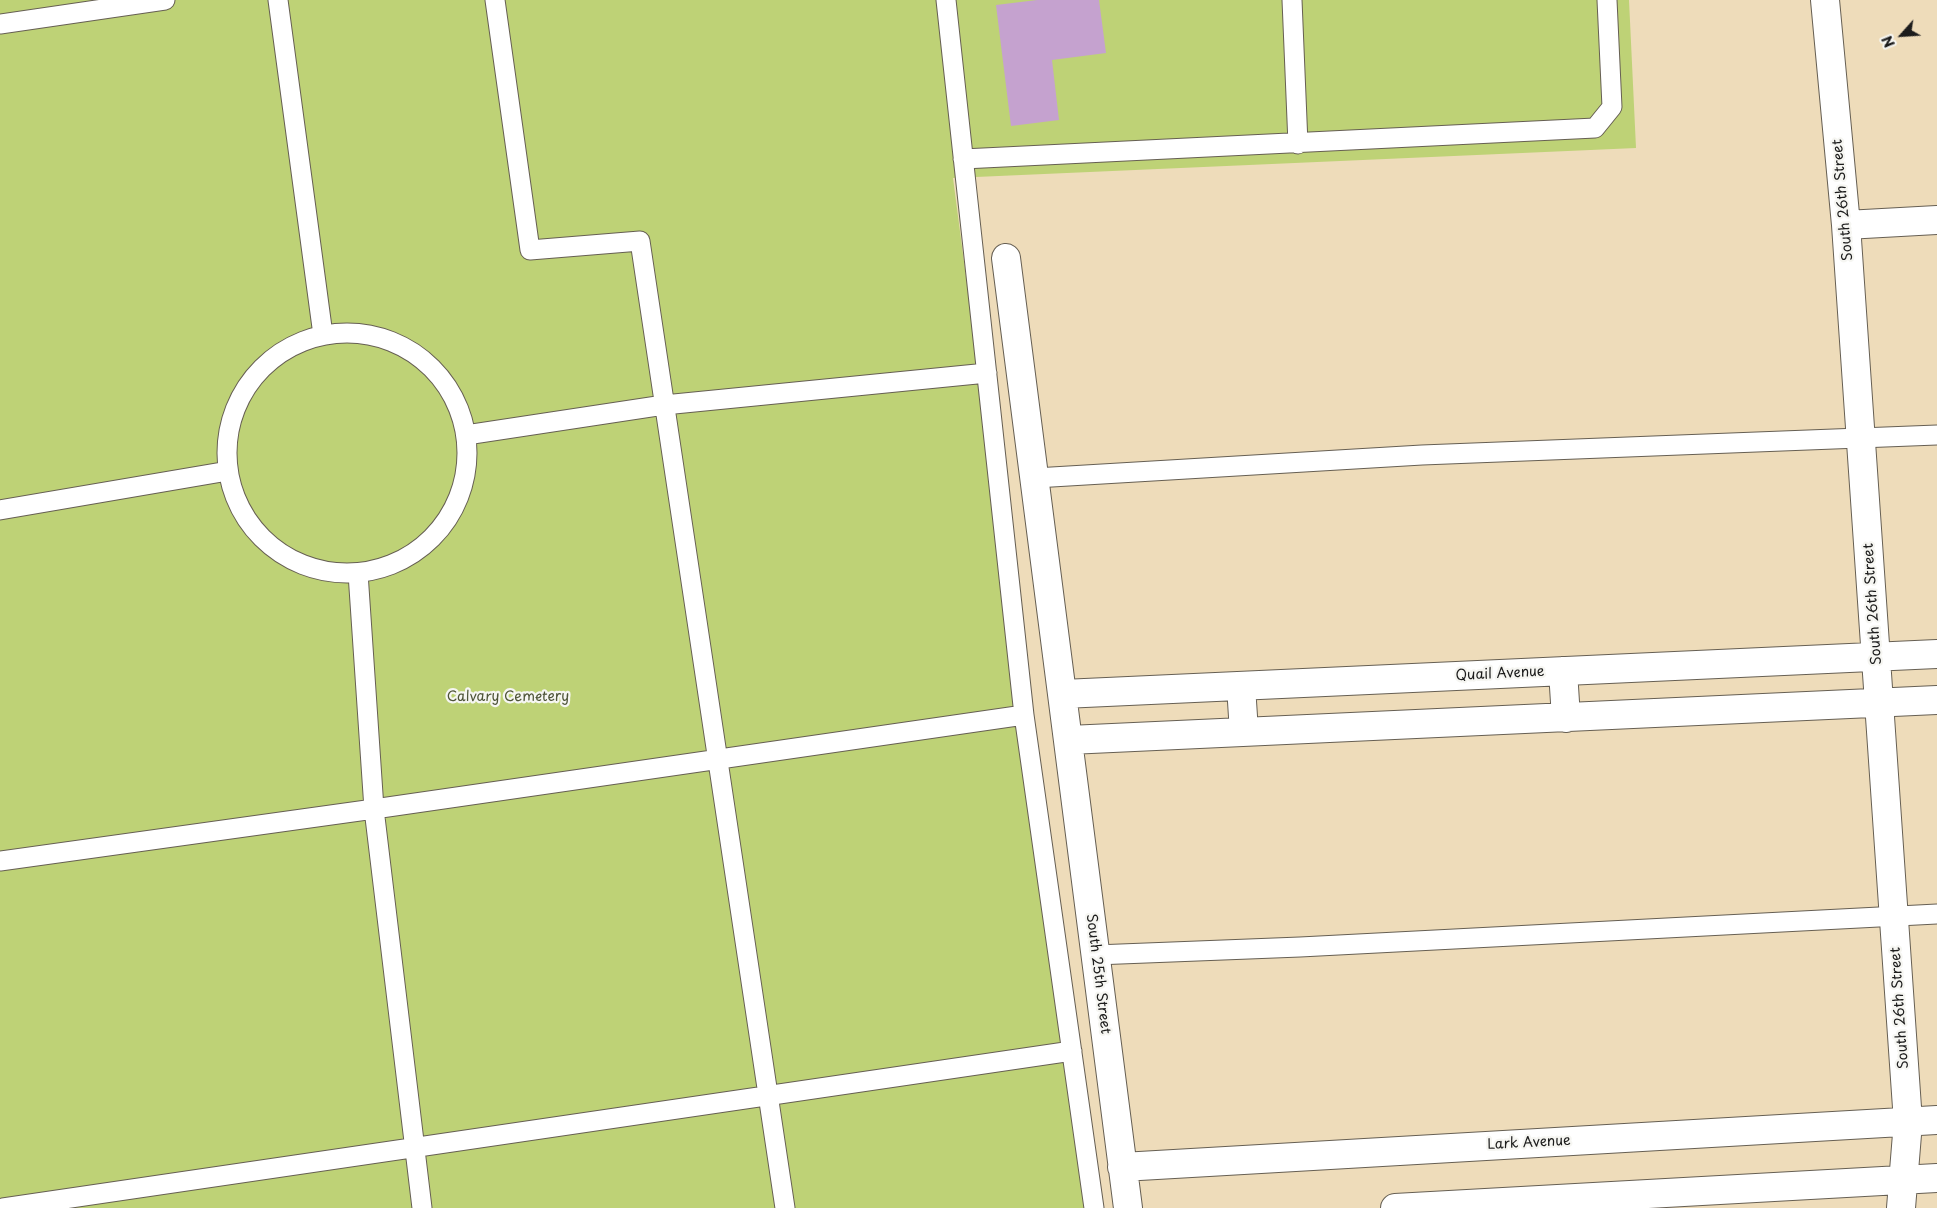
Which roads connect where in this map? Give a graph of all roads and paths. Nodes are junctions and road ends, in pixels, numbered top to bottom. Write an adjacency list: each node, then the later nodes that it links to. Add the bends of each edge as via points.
1 (164, 0): 8 (lane)
2 (278, 0): 14 (lane)
3 (495, 0): 16 (lane, via 530,250 640,241)
4 (946, 0): 10 (lane)
5 (1292, 0): 9 (lane)
6 (1607, 0): 9 (lane, via 1612,107 1595,128)
7 (1825, 0): 12 (street, South 26th Street)
8 (0, 24)
9 (1298, 144): 10 (lane)
10 (964, 159): 15 (lane)
11 (1937, 220): 12 (street)
12 (1846, 225): 19 (street, South 26th Street)
13 (1006, 258): 21 (street, South 25th Street)
14 (323, 335): 17 (lane, via 350,332 378,336 404,347 427,363 446,384 459,409); 20 (lane, via 298,343 276,356 256,374 232,419 227,445)
15 (987, 372): 16 (lane); 31 (lane)
16 (664, 405): 17 (lane); 35 (lane)
17 (466, 435): 23 (lane, via 467,463 462,491 450,516 433,538 411,556 394,564)
18 (1937, 435): 19 (lane)
19 (1860, 438): 21 (lane, via 1422,455); 25 (street, South 26th Street)
20 (228, 470): 22 (lane); 23 (lane, via 239,504 263,539 284,555 307,566 332,573)
21 (1035, 478): 28 (street, South 25th Street)
22 (0, 510)
23 (358, 573): 36 (lane)
24 (1937, 654): 25 (street, Quail Avenue)
25 (1876, 657): 26 (street, Quail Avenue); 30 (street, South 26th Street)
26 (1563, 671): 27 (street, Quail Avenue); 32 (street)
27 (1241, 686): 28 (street, Quail Avenue); 33 (street)
28 (1064, 694): 34 (street, South 25th Street)
29 (1937, 700): 30 (street)
30 (1880, 703): 32 (street); 39 (street, South 26th Street)
31 (1024, 715): 35 (lane); 41 (lane)
32 (1566, 718): 33 (street)
33 (1244, 732): 34 (street)
34 (1069, 740): 40 (street, South 25th Street)
35 (717, 759): 36 (lane); 42 (lane)
36 (374, 809): 37 (lane); 45 (lane)
37 (0, 861)
38 (1937, 914): 39 (lane)
39 (1894, 916): 40 (lane); 44 (street, South 26th Street)
40 (1095, 955): 46 (street, South 25th Street)
41 (1072, 1051): 42 (lane); 52 (lane)
42 (768, 1096): 45 (lane); 51 (lane)
43 (1937, 1120): 44 (street, Lark Avenue)
44 (1908, 1122): 46 (street, Lark Avenue); 48 (street, South 26th Street)
45 (415, 1147): 49 (lane); 50 (lane)
46 (1122, 1166): 53 (street, South 25th Street)
47 (1937, 1178): 48 (street)
48 (1904, 1180): 54 (street); 55 (street, South 26th Street)
49 (3, 1208)
50 (422, 1208)
51 (784, 1208)
52 (1094, 1208)
53 (1128, 1208)
54 (1396, 1208)
55 (1901, 1208)

